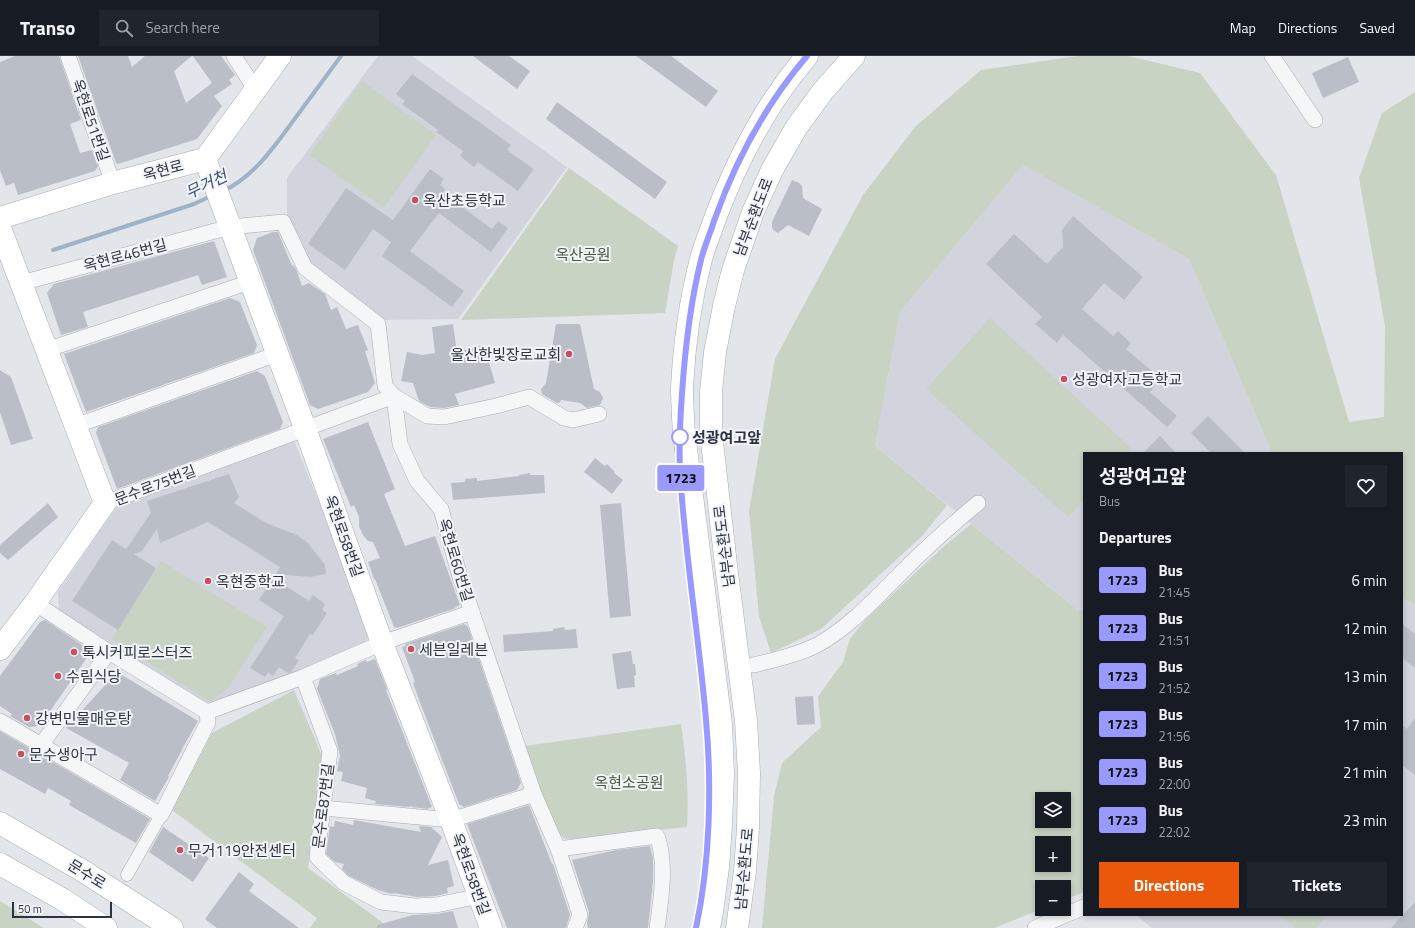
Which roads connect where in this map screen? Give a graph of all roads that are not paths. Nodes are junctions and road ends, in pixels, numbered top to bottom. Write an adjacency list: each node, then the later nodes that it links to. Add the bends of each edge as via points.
1 (68, 56): 10 (street, 옥현로51번길)
2 (234, 56): 7 (street)
3 (280, 56): 7 (main road, 옥현로)
4 (807, 56): 18 (main road, 남부순환도로, via 792,73 766,113 741,157 720,204 701,258)
5 (854, 56): 19 (main road, 남부순환도로, via 823,91 796,128 772,170 753,212 733,270 724,306 715,352)
6 (1272, 56): 8 (street)
7 (255, 89): 9 (main road, 옥현로)
8 (1315, 120)
9 (208, 168): 10 (main road, 옥현로); 12 (main road, 옥현로58번길)
10 (113, 183): 11 (main road, 옥현로)
11 (0, 218)
12 (230, 227): 14 (main road, 옥현로58번길); 15 (street, 옥현로46번길); 20 (street, 옥현로60번길, via 283,222 305,268 378,324 385,386)
13 (0, 228): 15 (main road)
14 (250, 282): 16 (street); 17 (main road, 옥현로58번길)
15 (21, 283): 16 (main road)
16 (46, 350): 22 (main road)
17 (277, 354): 22 (street); 23 (main road, 옥현로58번길)
18 (682, 388): 51 (main road, via 680,471 709,773 705,866); 52 (main road, 남부순환도로, via 684,433 721,724 721,825 718,867)
19 (711, 392): 31 (main road, via 720,477); 53 (main road, 남부순환도로, via 713,448 746,721 749,773 745,871)
20 (394, 396): 21 (street, via 427,416 444,417 529,397 564,418 573,420); 23 (street); 27 (street, 옥현로60번길, via 400,444 417,481 441,509)
21 (599, 414)
22 (75, 426): 25 (main road)
23 (306, 428): 25 (street, 문수로75번길); 28 (main road, 옥현로58번길)
24 (978, 503): 31 (street, via 837,633 816,646)
25 (105, 504): 26 (main road, 문수로75번길)
26 (35, 603): 29 (main road, 문수로75번길); 30 (street)
27 (472, 612): 28 (street); 36 (street, 옥현로60번길)
28 (382, 643): 32 (street); 39 (main road, 옥현로58번길)
29 (0, 649)
30 (109, 652): 33 (street); 35 (street)
31 (753, 665): 54 (main road, via 764,776 763,828)
32 (303, 677): 33 (street); 37 (street, 문수로87번길, via 330,751)
33 (206, 712): 38 (street, via 208,722)
34 (0, 721): 35 (street)
35 (41, 745): 38 (street)
36 (534, 794): 39 (street, 옥현로58번길); 41 (street, 옥현로60번길)
37 (323, 808): 39 (street); 44 (street, 문수로87번길, via 316,857 344,883 381,902 415,906 436,905)
38 (161, 815): 43 (street)
39 (451, 820): 44 (main road, 옥현로58번길)
40 (0, 823): 47 (main road, 문수로, via 83,871)
41 (558, 849): 49 (street, 옥현로60번길, via 580,914); 50 (street, via 657,836 662,865)
42 (0, 864): 46 (main road, via 62,899)
43 (128, 875)
44 (480, 896): 48 (main road, 옥현로58번길)
45 (1083, 907): 55 (street)
46 (106, 928)
47 (172, 928)
48 (491, 928)
49 (575, 928)
50 (657, 928)
51 (696, 928)
52 (708, 928)
53 (737, 928)
54 (752, 928)
55 (1035, 928)

